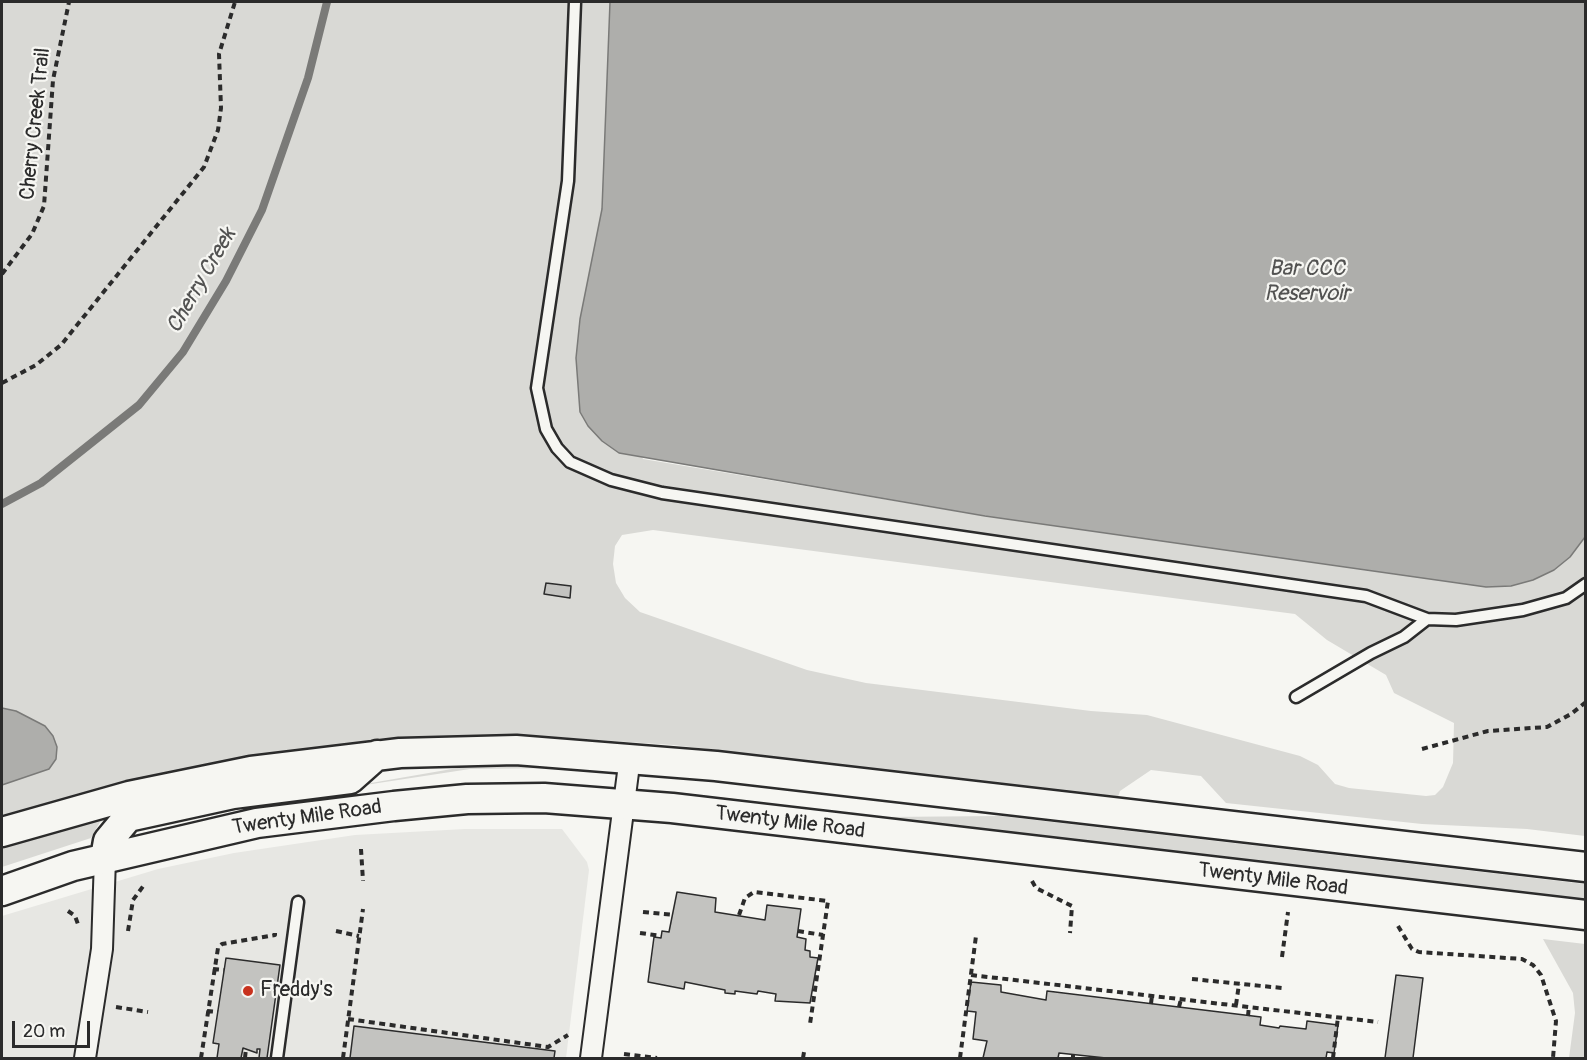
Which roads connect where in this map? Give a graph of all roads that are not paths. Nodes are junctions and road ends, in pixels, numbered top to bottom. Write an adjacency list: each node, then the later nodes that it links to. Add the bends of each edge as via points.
1 (575, 2): 3 (lane, via 568,181 537,388 546,429 570,462 603,477 662,493 1366,596)
2 (1586, 584): 3 (lane, via 1566,598 1523,610 1456,620)
3 (1427, 619): 4 (lane, via 1417,629)
4 (1296, 697)
5 (377, 755): 6 (main road, via 516,750); 8 (main road, via 182,783); 9 (main road, via 350,779 233,794 128,817 108,841)
6 (630, 758): 7 (street); 10 (main road)
7 (625, 804): 9 (main road, Twenty Mile Road, via 544,798 467,800 315,814 220,830); 13 (main road, Twenty Mile Road); 16 (street)
8 (2, 832)
9 (105, 858): 11 (main road, Twenty Mile Road); 14 (street, via 102,950)
10 (1586, 867)
11 (2, 891)
12 (298, 902): 15 (lane)
13 (1586, 915)
14 (85, 1059)
15 (277, 1059)
16 (591, 1059)

